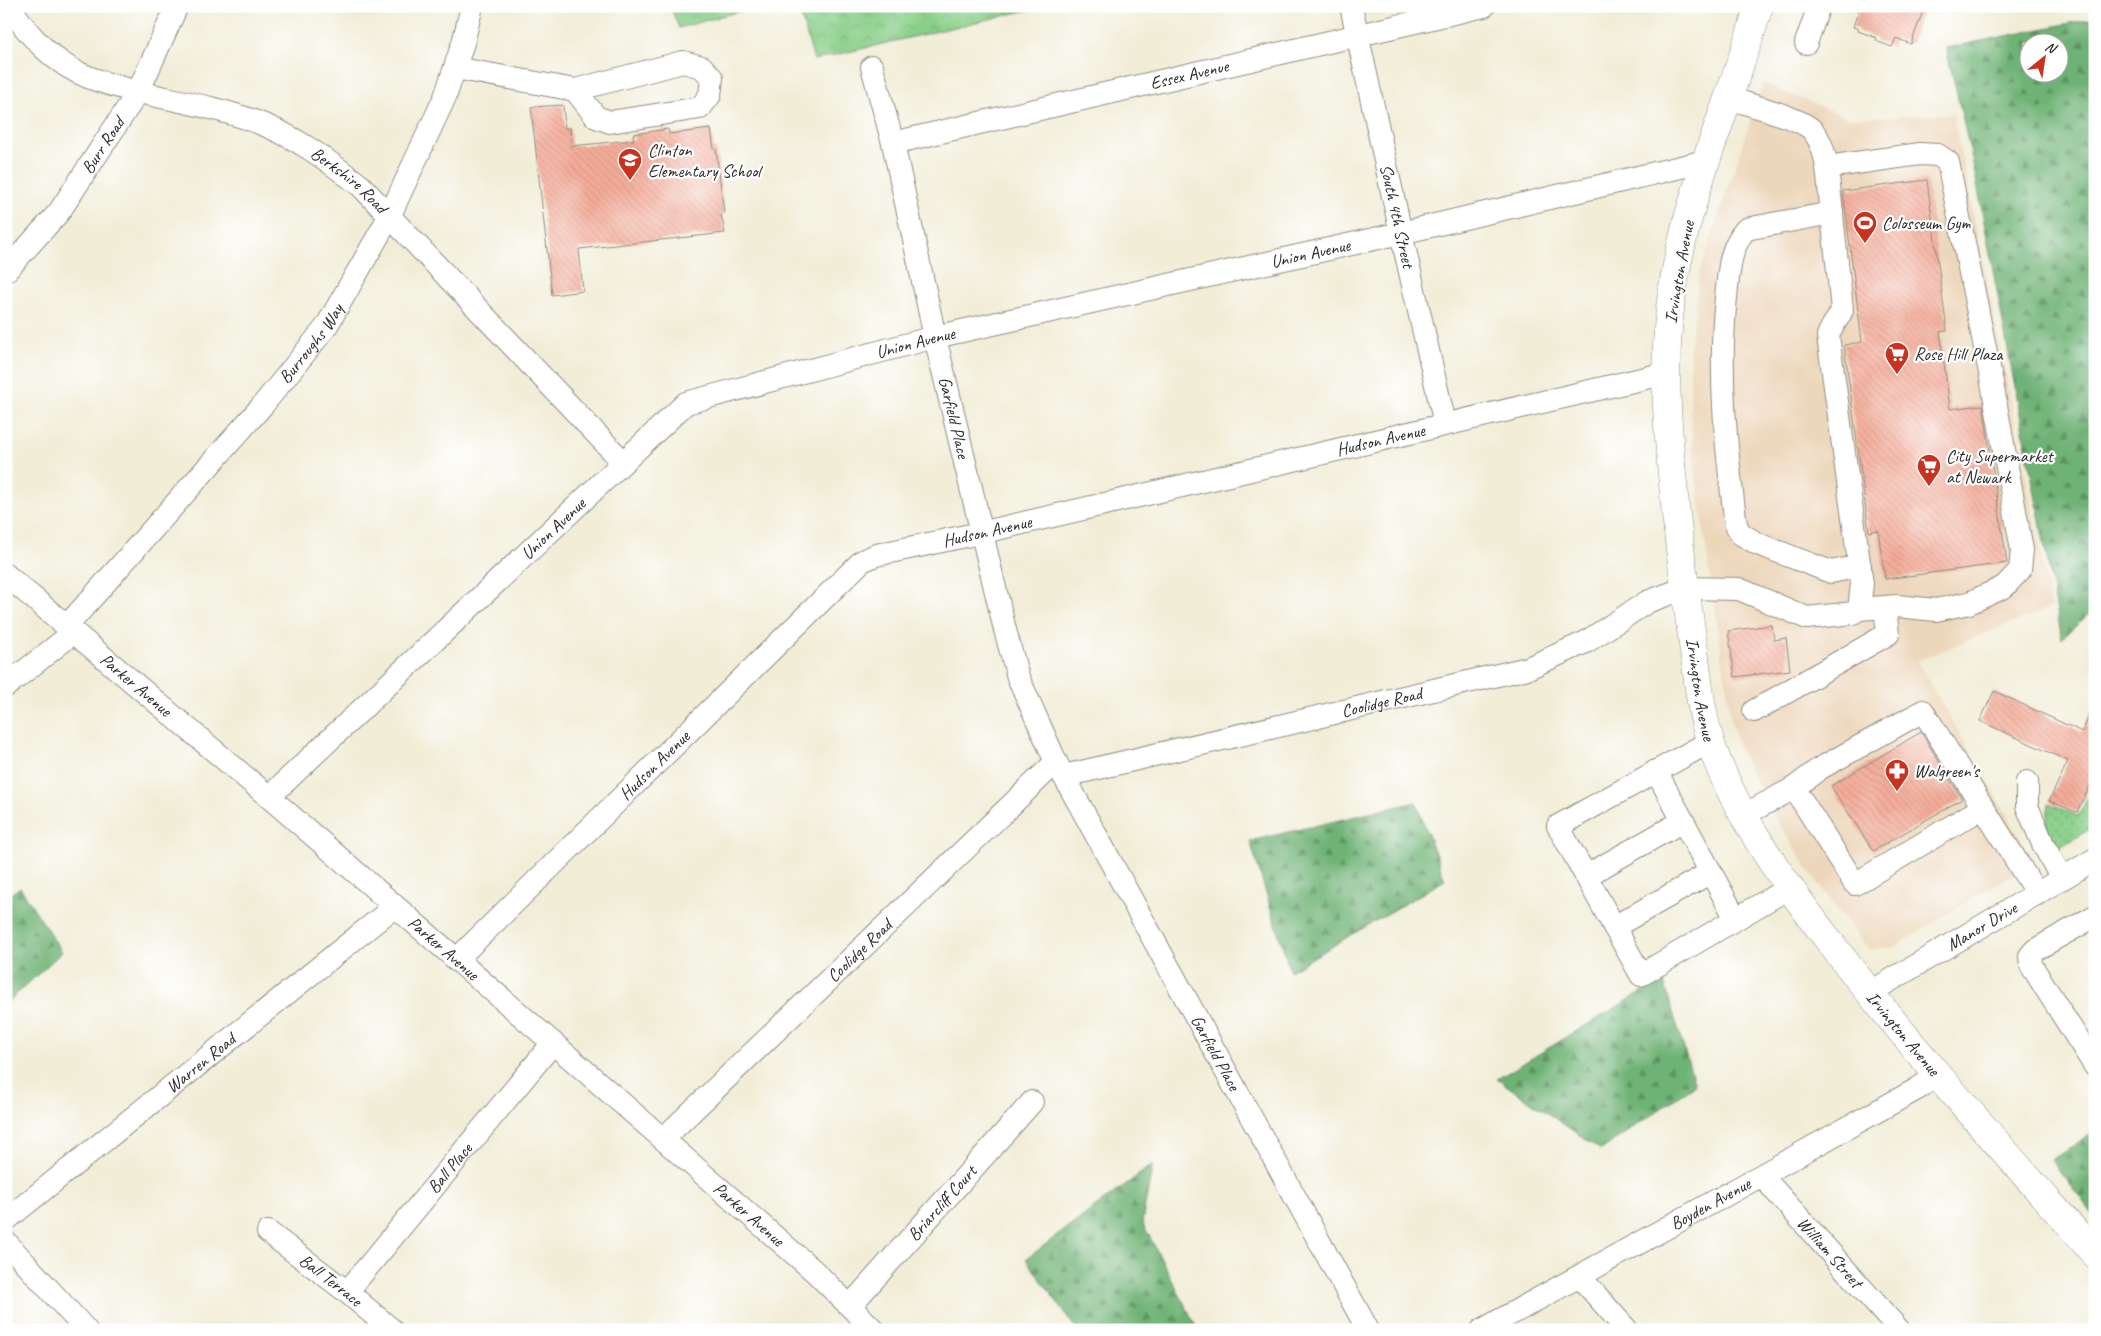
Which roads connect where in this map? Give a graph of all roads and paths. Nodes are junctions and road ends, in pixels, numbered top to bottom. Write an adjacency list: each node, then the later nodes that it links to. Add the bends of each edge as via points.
1 (10, 6): 13 (street, Berkshire Road, via 22,26 60,62 86,76)
2 (177, 6): 13 (street, Burr Road)
3 (472, 6): 11 (street, Burroughs Way)
4 (1352, 6): 8 (street, South 4th Street)
5 (1484, 6): 8 (street, Essex Avenue)
6 (1758, 6): 14 (main road, Irvington Avenue)
7 (1819, 6): 9 (street)
8 (1359, 36): 15 (street, Essex Avenue); 20 (street, South 4th Street)
9 (1806, 43)
10 (872, 67): 15 (street, Garfield Place)
11 (455, 68): 12 (street); 19 (street, Burroughs Way, via 445,97)
12 (575, 90): 12 (street, via 683,62 702,67 712,78 710,95 700,108 610,122 596,117)
13 (138, 92): 19 (street, Berkshire Road, via 252,120 282,132 360,186); 21 (street, Burr Road, via 59,212)
14 (1728, 98): 16 (main road, Irvington Avenue); 17 (street, via 1798,121 1812,129 1822,145)
15 (893, 143): 22 (street, Garfield Place)
16 (1706, 161): 20 (street, Union Avenue); 23 (main road, Irvington Avenue, via 1683,237 1673,286)
17 (1827, 167): 18 (street); 30 (street, via 1920,154 1938,155 1948,162 2022,550 2020,570 2004,587 1969,603 1936,610)
18 (1832, 213): 27 (street, via 1842,310 1831,325 1828,336); 27 (street, via 1746,229 1737,238 1729,263 1722,335 1725,441 1736,525 1741,534 1758,544 1831,572)
19 (389, 217): 25 (street, Berkshire Road); 32 (street, Burroughs Way, via 326,327)
20 (1400, 233): 22 (street, Union Avenue); 24 (street, South 4th Street)
21 (6, 271)
22 (935, 337): 25 (street, Union Avenue, via 686,403); 26 (street, Garfield Place)
23 (1667, 373): 24 (street, Hudson Avenue); 29 (main road, Irvington Avenue, via 1671,468)
24 (1445, 424): 26 (street, Hudson Avenue)
25 (623, 462): 40 (street, Union Avenue)
26 (980, 533): 36 (street, Garfield Place, via 1018,677); 54 (street, Hudson Avenue, via 876,555 862,561)
27 (1860, 566): 31 (street)
28 (6, 575): 32 (street, Parker Avenue)
29 (1685, 588): 31 (street, via 1739,589 1807,618 1853,613); 35 (main road, Irvington Avenue, via 1700,696); 36 (street, Coolidge Road, via 1647,602 1586,642 1528,668)
30 (1885, 607): 31 (street); 34 (street, via 1888,634)
31 (1859, 609)
32 (69, 630): 33 (street, Burroughs Way); 40 (street, Parker Avenue)
33 (6, 686)
34 (1754, 711)
35 (1710, 741): 37 (street); 42 (main road, Irvington Avenue)
36 (1060, 769): 60 (street, Coolidge Road); 72 (street, Garfield Place)
37 (1656, 772): 43 (street); 46 (street, via 1558,826)
38 (2027, 782): 47 (street, via 2026,806)
39 (1794, 788): 41 (street, via 1855,884); 41 (street, via 1819,769 1923,711); 42 (street)
40 (269, 798): 50 (street, Parker Avenue)
41 (1982, 808): 49 (street)
42 (1744, 815): 48 (main road, Irvington Avenue)
43 (1683, 821): 45 (street); 46 (street)
44 (2095, 859): 47 (street, Manor Drive)
45 (1711, 872): 52 (street); 53 (street)
46 (1586, 876): 53 (street)
47 (2062, 879): 49 (street, Manor Drive)
48 (1790, 887): 52 (street); 55 (main road, Irvington Avenue)
49 (2037, 894): 55 (street, Manor Drive)
50 (394, 907): 54 (street, Parker Avenue); 62 (street, Warren Road)
51 (2095, 916): 57 (street, via 2030,956 2031,965)
52 (1736, 919): 53 (street, via 1641,974)
53 (1614, 927)
54 (456, 960): 56 (street, Parker Avenue)
55 (1869, 993): 58 (main road, Irvington Avenue)
56 (553, 1043): 60 (street, Parker Avenue); 67 (street, Ball Place)
57 (2095, 1066)
58 (1937, 1075): 61 (street, Boyden Avenue); 65 (main road, Irvington Avenue)
59 (1032, 1102): 68 (street, Briarcliff Court)
60 (662, 1139): 68 (street, Parker Avenue)
61 (1762, 1176): 66 (street, Boyden Avenue); 75 (street, William Street)
62 (6, 1220)
63 (268, 1232): 67 (street, Ball Terrace)
64 (6, 1242): 69 (street)
65 (2095, 1254)
66 (1580, 1277): 73 (street, Boyden Avenue); 74 (street)
67 (347, 1292): 70 (street, Ball Terrace)
68 (850, 1306): 71 (street, Parker Avenue)
69 (86, 1330)
70 (392, 1330)
71 (874, 1330)
72 (1368, 1330)
73 (1482, 1330)
74 (1627, 1330)
75 (1899, 1330)

